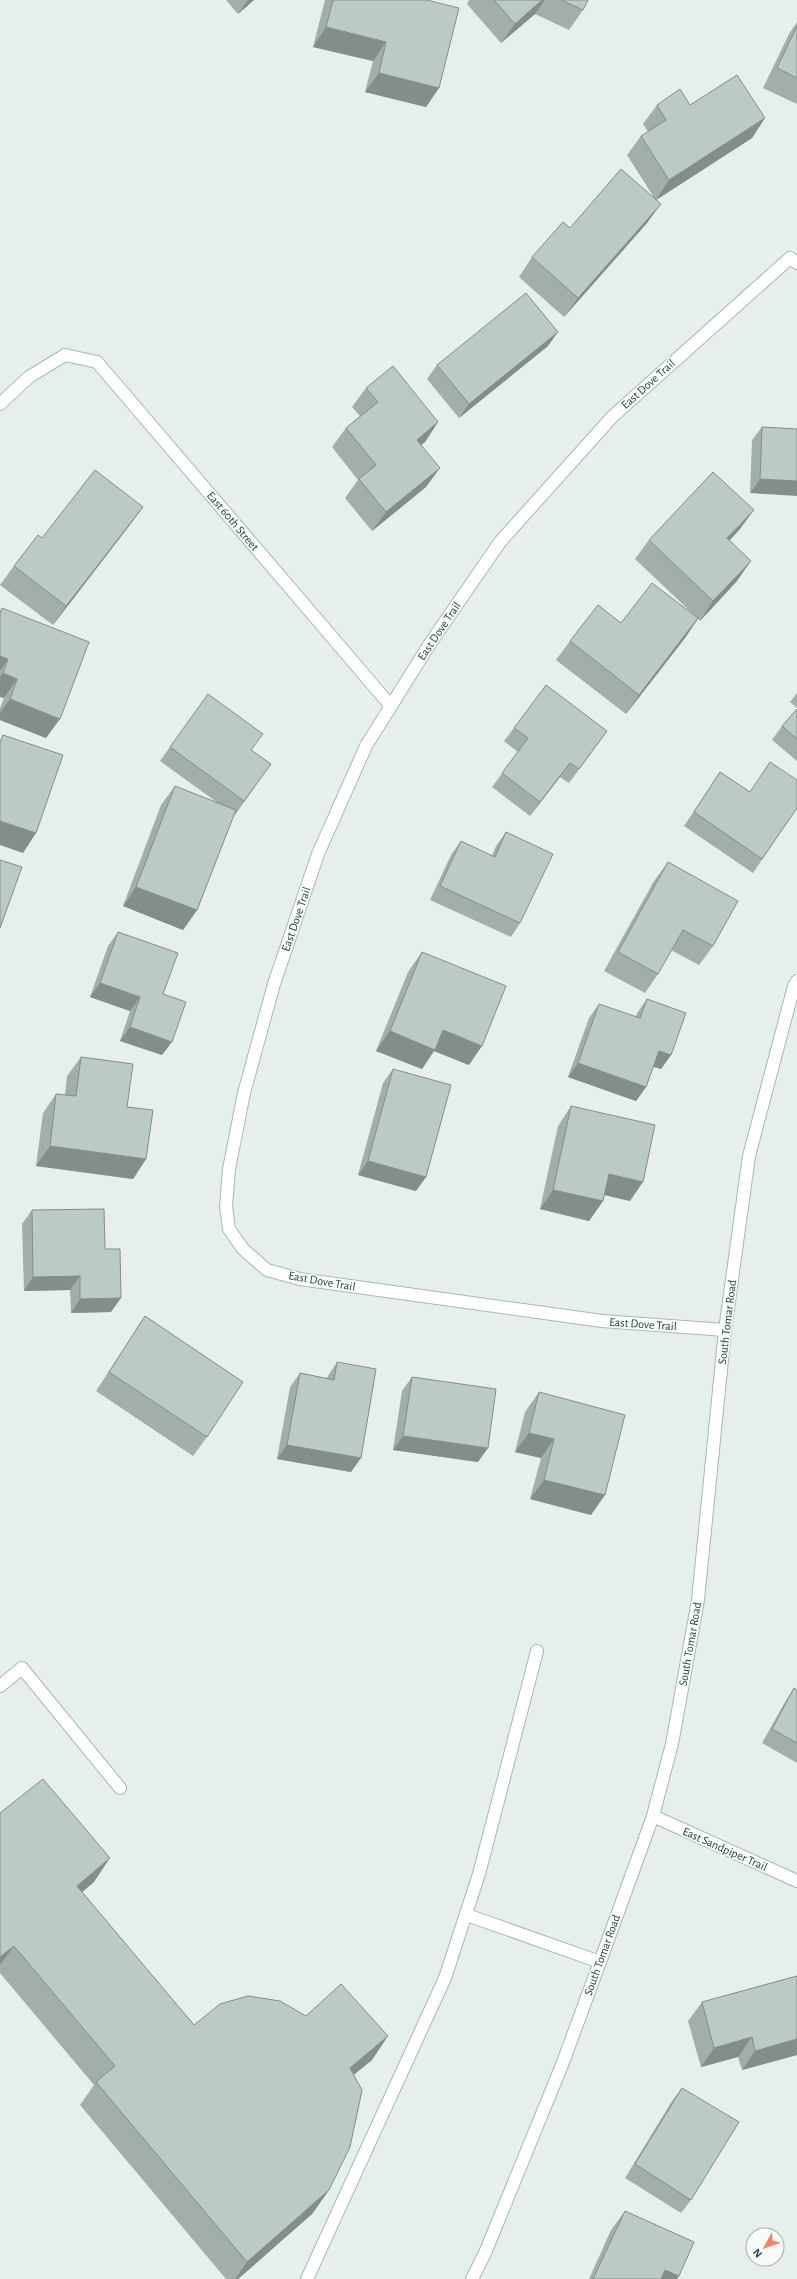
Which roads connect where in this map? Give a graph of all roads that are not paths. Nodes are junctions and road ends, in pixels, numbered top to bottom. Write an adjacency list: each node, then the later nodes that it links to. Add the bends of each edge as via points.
1 (794, 261): 3 (street, East Dove Trail, via 612,417 500,542)
2 (0, 404): 3 (street, East 60th Street, via 29,377 65,355 97,362)
3 (390, 705): 5 (street, East Dove Trail, via 366,746 318,854 274,984 244,1093 229,1169 226,1206 229,1229 243,1249 267,1270 300,1279 602,1321)
4 (797, 981): 5 (street, South Tomar Road, via 749,1156)
5 (725, 1330): 9 (street, South Tomar Road, via 698,1600 672,1744)
6 (537, 1651): 11 (street)
7 (0, 1686): 8 (street, via 22,1668)
8 (120, 1788)
9 (653, 1816): 10 (street, East Sandpiper Trail); 12 (street, South Tomar Road)
10 (797, 1881)
11 (467, 1915): 12 (street); 13 (street, via 432,2010)
12 (600, 1962): 14 (street, South Tomar Road, via 562,2065)
13 (307, 2279)
14 (472, 2279)

